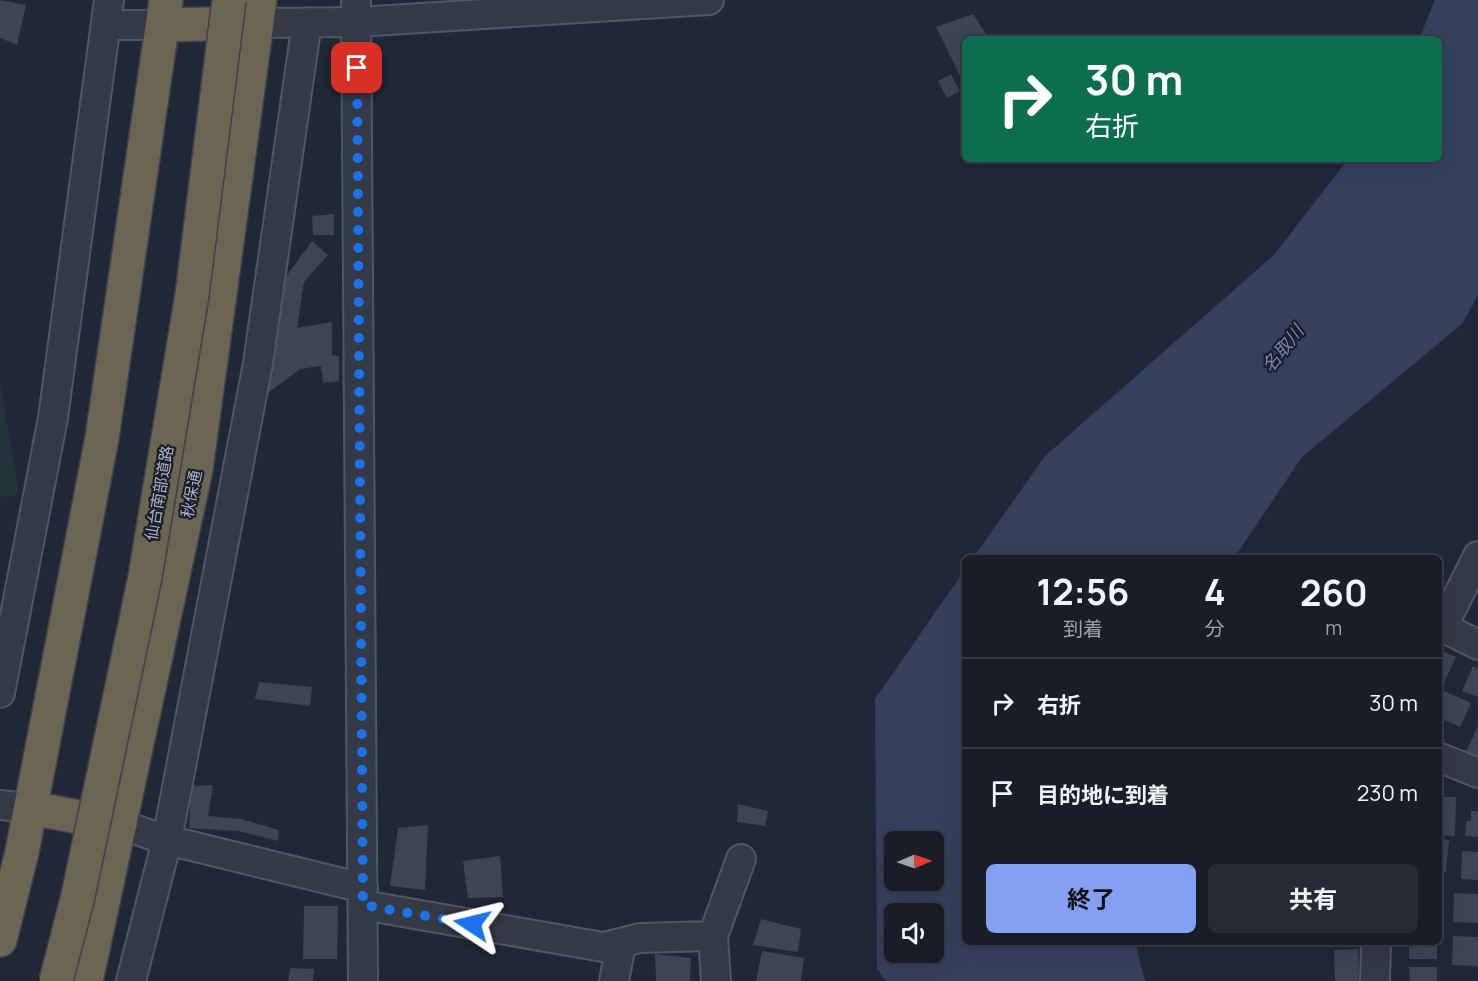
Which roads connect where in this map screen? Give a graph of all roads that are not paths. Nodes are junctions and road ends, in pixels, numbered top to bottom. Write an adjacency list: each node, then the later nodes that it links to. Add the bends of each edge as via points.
1 (228, 0): 22 (highway, 仙台南部道路, bridge, via 192,295 145,577 78,896)
2 (709, 0): 3 (street)
3 (356, 11): 7 (street); 17 (street)
4 (108, 12): 6 (street); 10 (street, via 53,418)
5 (259, 12): 6 (highway); 7 (street); 14 (highway, 秋保通, via 196,469)
6 (165, 13): 13 (highway, via 102,438)
7 (307, 22): 15 (street, via 258,363)
8 (1478, 556): 9 (street, via 1444,624 1446,629)
9 (1478, 645)
10 (0, 693)
11 (1442, 759): 12 (street)
12 (1478, 773)
13 (15, 806): 14 (highway); 19 (highway)
14 (121, 825): 15 (street); 23 (highway, 秋保通)
15 (167, 840): 17 (street); 24 (street)
16 (741, 859): 18 (street)
17 (363, 896): 21 (street); 25 (street)
18 (713, 936): 21 (street, via 640,938); 27 (street)
19 (0, 940)
20 (1376, 945): 28 (street)
21 (604, 947): 26 (street, via 620,950)
22 (56, 981)
23 (86, 981)
24 (131, 981)
25 (363, 981)
26 (614, 981)
27 (716, 981)
28 (1375, 981)

